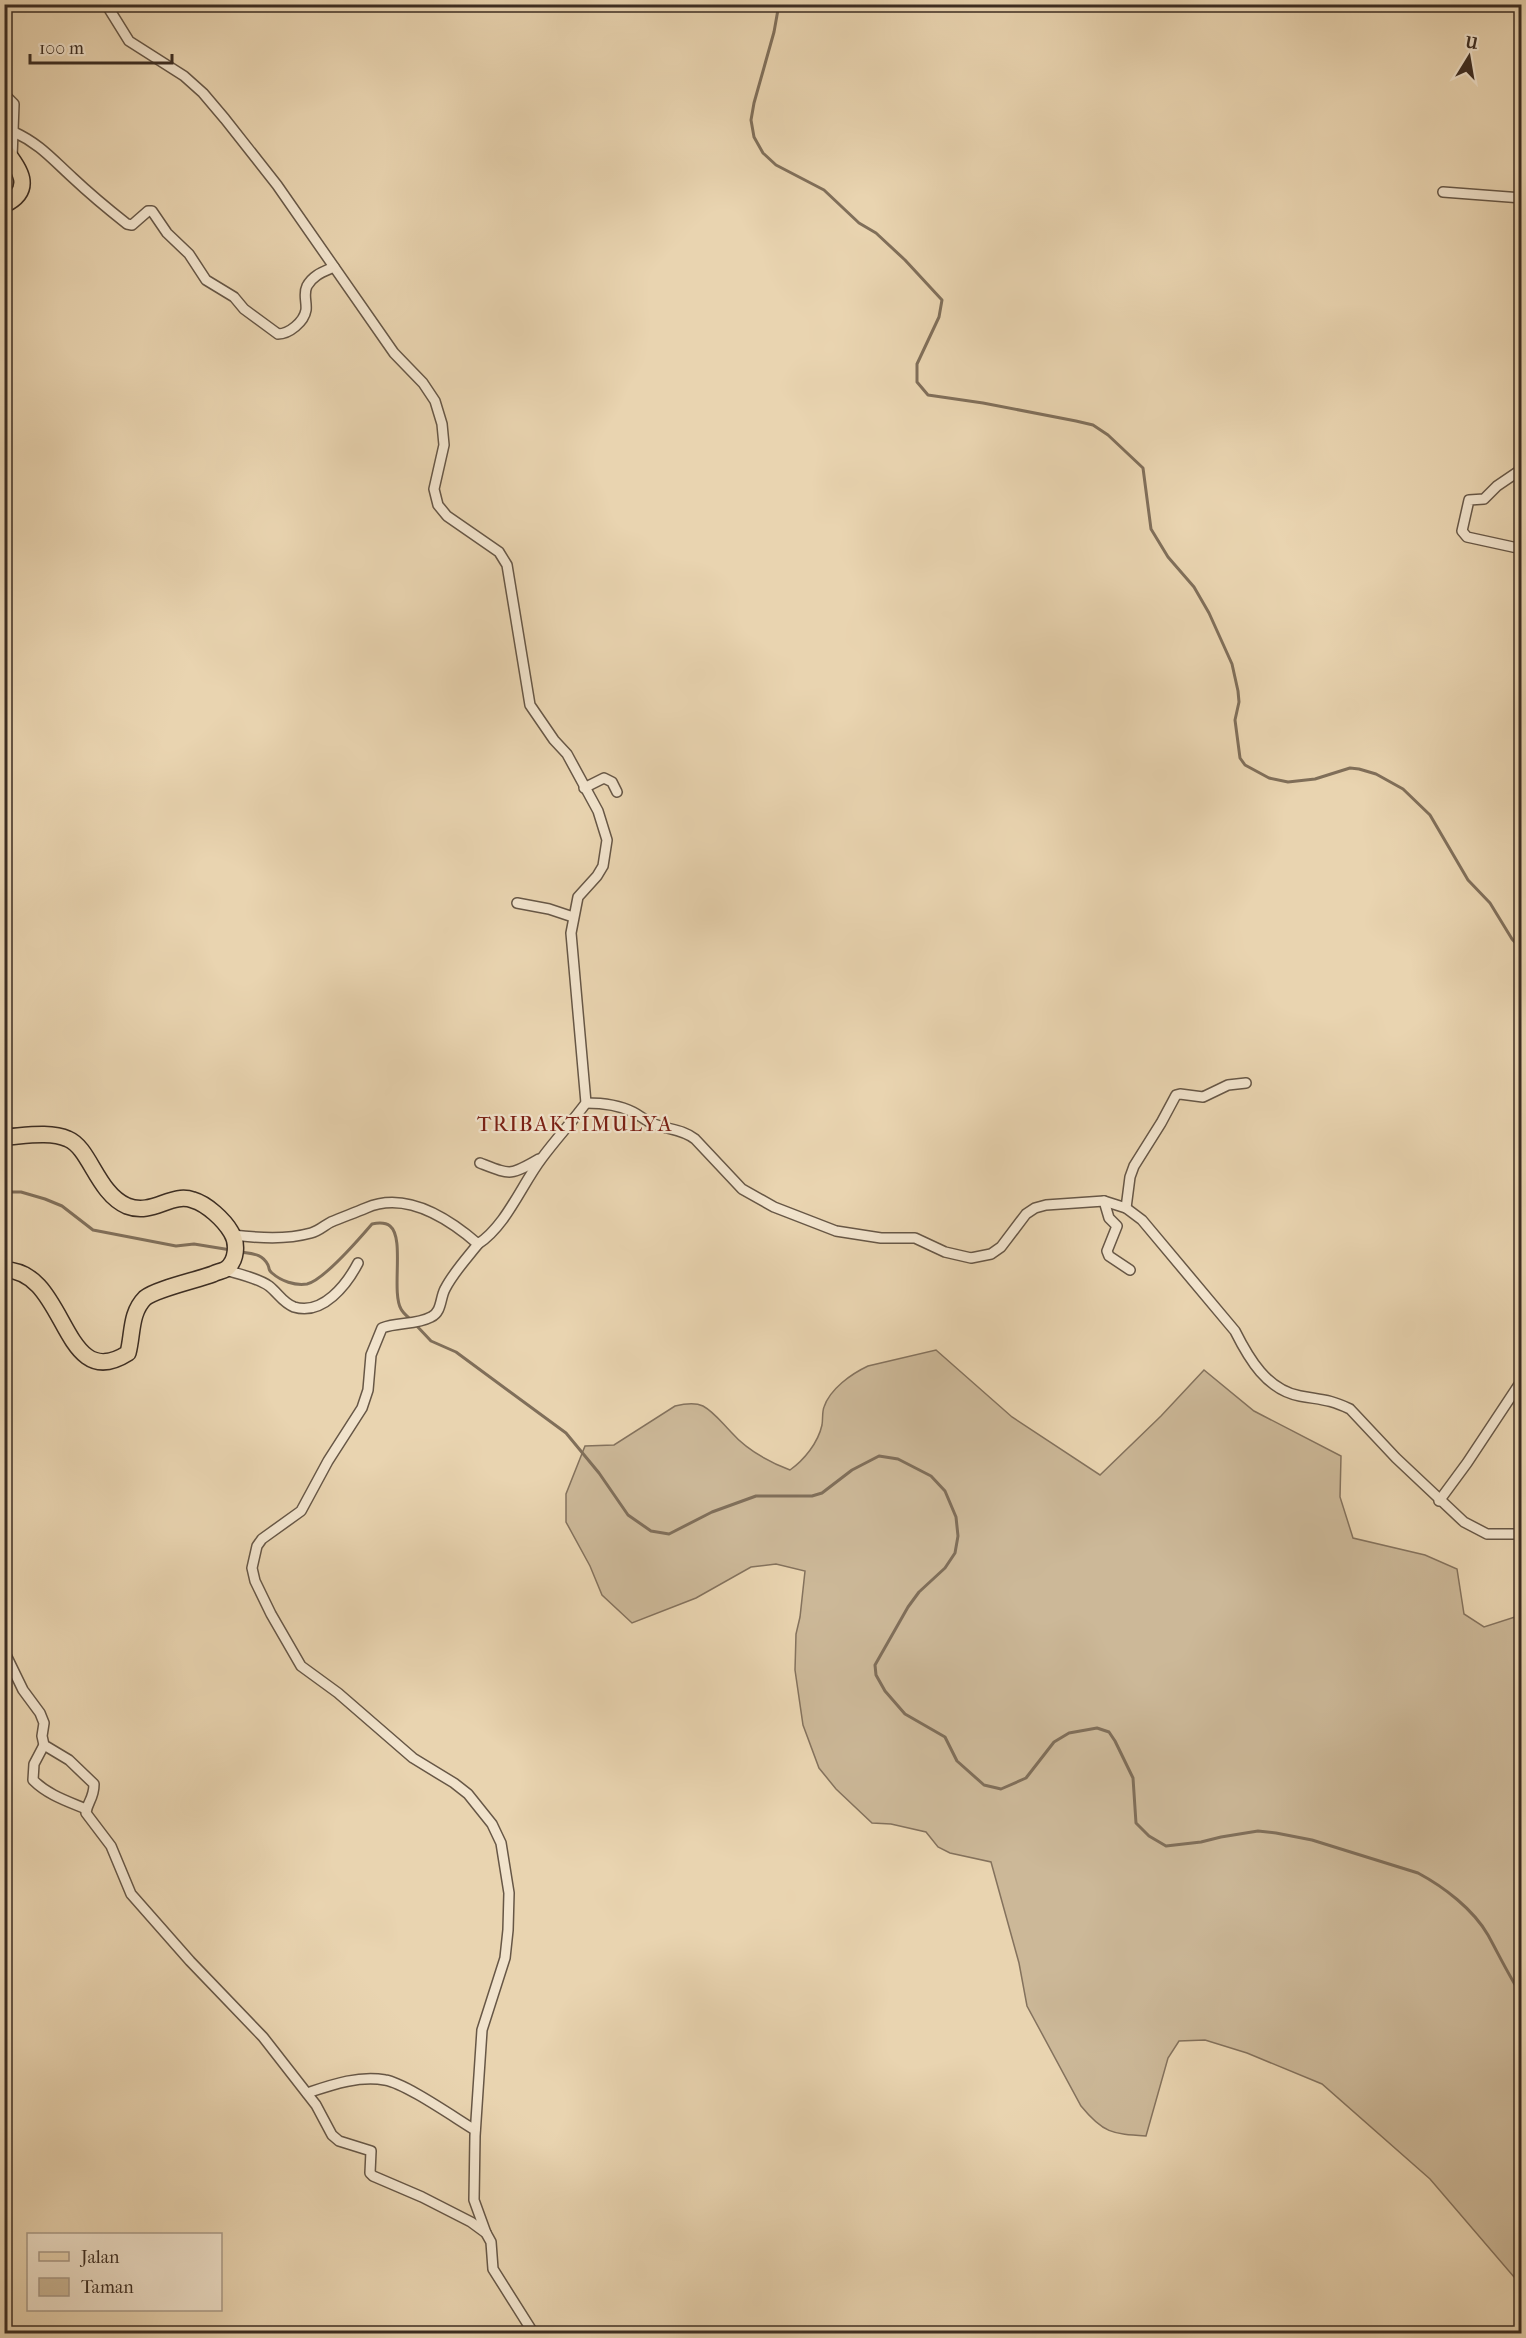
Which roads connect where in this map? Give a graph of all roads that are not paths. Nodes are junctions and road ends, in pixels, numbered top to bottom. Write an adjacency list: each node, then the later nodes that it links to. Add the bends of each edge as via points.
1 (106, 4): 10 (street, via 129,41 203,93 277,185)
2 (1518, 4): 3 (street)
3 (1521, 11)
4 (4, 94): 5 (street, via 14,104)
5 (14, 132): 6 (street); 10 (street, via 54,158 127,224 132,225 152,211 206,280 234,297 278,334 287,333 303,317 305,290 313,278)
6 (8, 154): 9 (main road, via 22,176 21,189)
7 (1443, 192): 8 (street)
8 (1521, 198)
9 (10, 202)
10 (334, 267): 13 (street, via 394,353 435,402 444,445 434,489 438,505 503,558 530,705 567,754)
11 (1521, 469): 12 (street, via 1484,499 1469,500 1462,531 1467,537)
12 (1521, 549)
13 (584, 788): 14 (street, via 604,778 612,782); 16 (street, via 598,812 607,851 597,876 578,897)
14 (617, 792)
15 (517, 903): 16 (street)
16 (573, 917): 18 (street, via 572,957)
17 (1246, 1083): 23 (street, via 1228,1085 1203,1097 1178,1093 1174,1096 1134,1166)
18 (586, 1103): 20 (street); 22 (street, via 615,1106 654,1125 688,1133 742,1189 774,1207 836,1231 880,1238 915,1238 963,1257 980,1257 996,1251 1020,1219 1035,1208)
19 (4, 1137): 24 (main road, via 69,1139 106,1190 120,1202 149,1209 176,1199 196,1200 224,1222)
20 (541, 1158): 21 (street, via 510,1173); 25 (street, via 502,1218)
21 (480, 1162)
22 (1104, 1201): 23 (street); 29 (street, via 1109,1218 1117,1226 1108,1256)
23 (1126, 1208): 31 (street, via 1142,1220 1228,1323 1270,1382 1299,1396 1319,1397 1350,1409)
24 (233, 1235): 25 (street, via 277,1239 314,1233 330,1222 393,1201 431,1214); 28 (main road, via 235,1252)
25 (478, 1244): 37 (street, via 445,1289 435,1315 382,1328 371,1356 362,1408 301,1511 257,1546 252,1568 271,1614 301,1666 413,1758 468,1794 492,1824 501,1843 509,1893 508,1930 505,1958 482,2030)
26 (358, 1263): 28 (street, via 340,1291 322,1304 302,1308 289,1304 263,1283)
27 (4, 1270): 28 (main road, via 23,1273 37,1283 80,1351 105,1363 128,1353 136,1311 153,1292)
28 (225, 1270)
29 (1130, 1270)
30 (1521, 1380): 31 (street)
31 (1439, 1501): 32 (street, via 1476,1530 1487,1534)
32 (1521, 1534)
33 (4, 1651): 34 (street, via 23,1690 40,1713)
34 (44, 1745): 35 (street, via 69,1760 94,1784 93,1798); 35 (street, via 34,1764 33,1780 56,1797)
35 (86, 1809): 36 (street, via 111,1846 131,1893 263,2037)
36 (307, 2093): 37 (street, via 347,2082 389,2081); 38 (street, via 332,2135 372,2151 373,2176 422,2197)
37 (475, 2130): 38 (street, via 474,2200)
38 (486, 2233): 39 (street, via 491,2241 493,2270)
39 (534, 2334)

